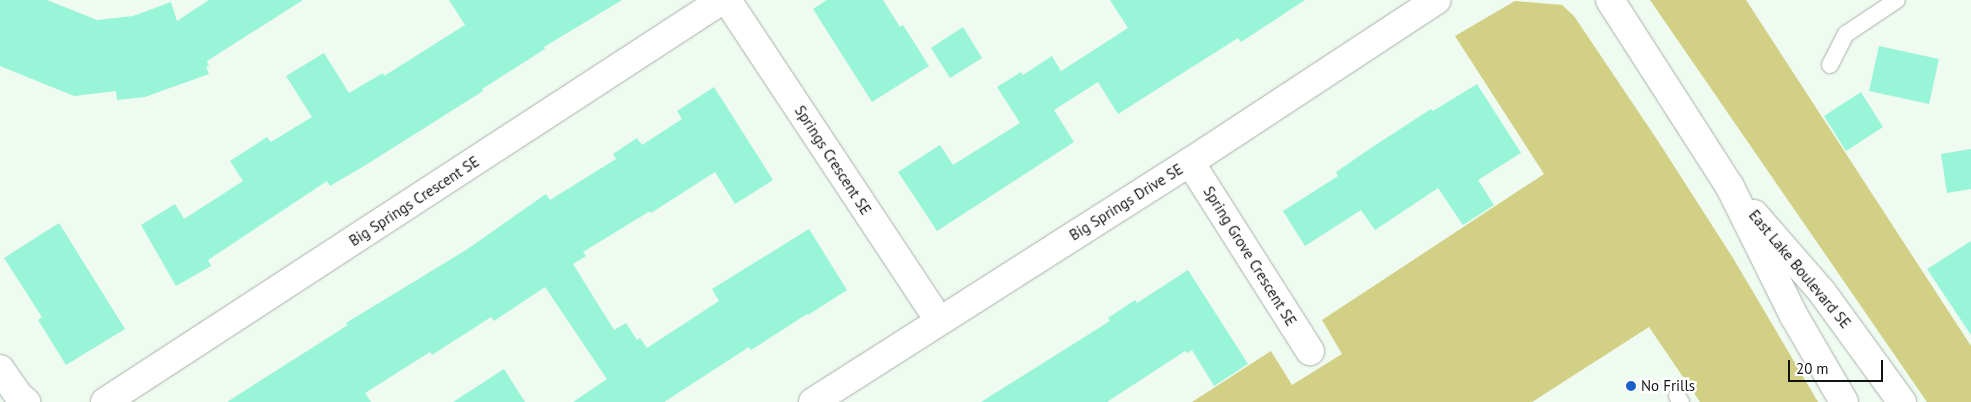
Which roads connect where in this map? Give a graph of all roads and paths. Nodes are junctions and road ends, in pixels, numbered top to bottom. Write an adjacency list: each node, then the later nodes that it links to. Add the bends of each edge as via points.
1 (722, 0): 13 (street, Big Springs Crescent SE)
2 (727, 0): 9 (street, Springs Crescent SE)
3 (1437, 0): 7 (street, Big Springs Drive SE)
4 (1610, 0): 8 (street, East Lake Boulevard SE)
5 (1897, 0): 6 (lane, via 1846,34)
6 (1830, 65)
7 (1190, 162): 9 (street, Big Springs Drive SE); 10 (street, Spring Grove Crescent SE)
8 (1730, 187): 15 (street, East Lake Boulevard SE, via 1794,316); 16 (street, East Lake Boulevard SE, via 1822,292)
9 (939, 320): 14 (street, Big Springs Drive SE)
10 (1310, 351)
11 (0, 369): 12 (street)
12 (26, 402)
13 (105, 402)
14 (813, 402)
15 (1844, 402)
16 (1902, 402)

